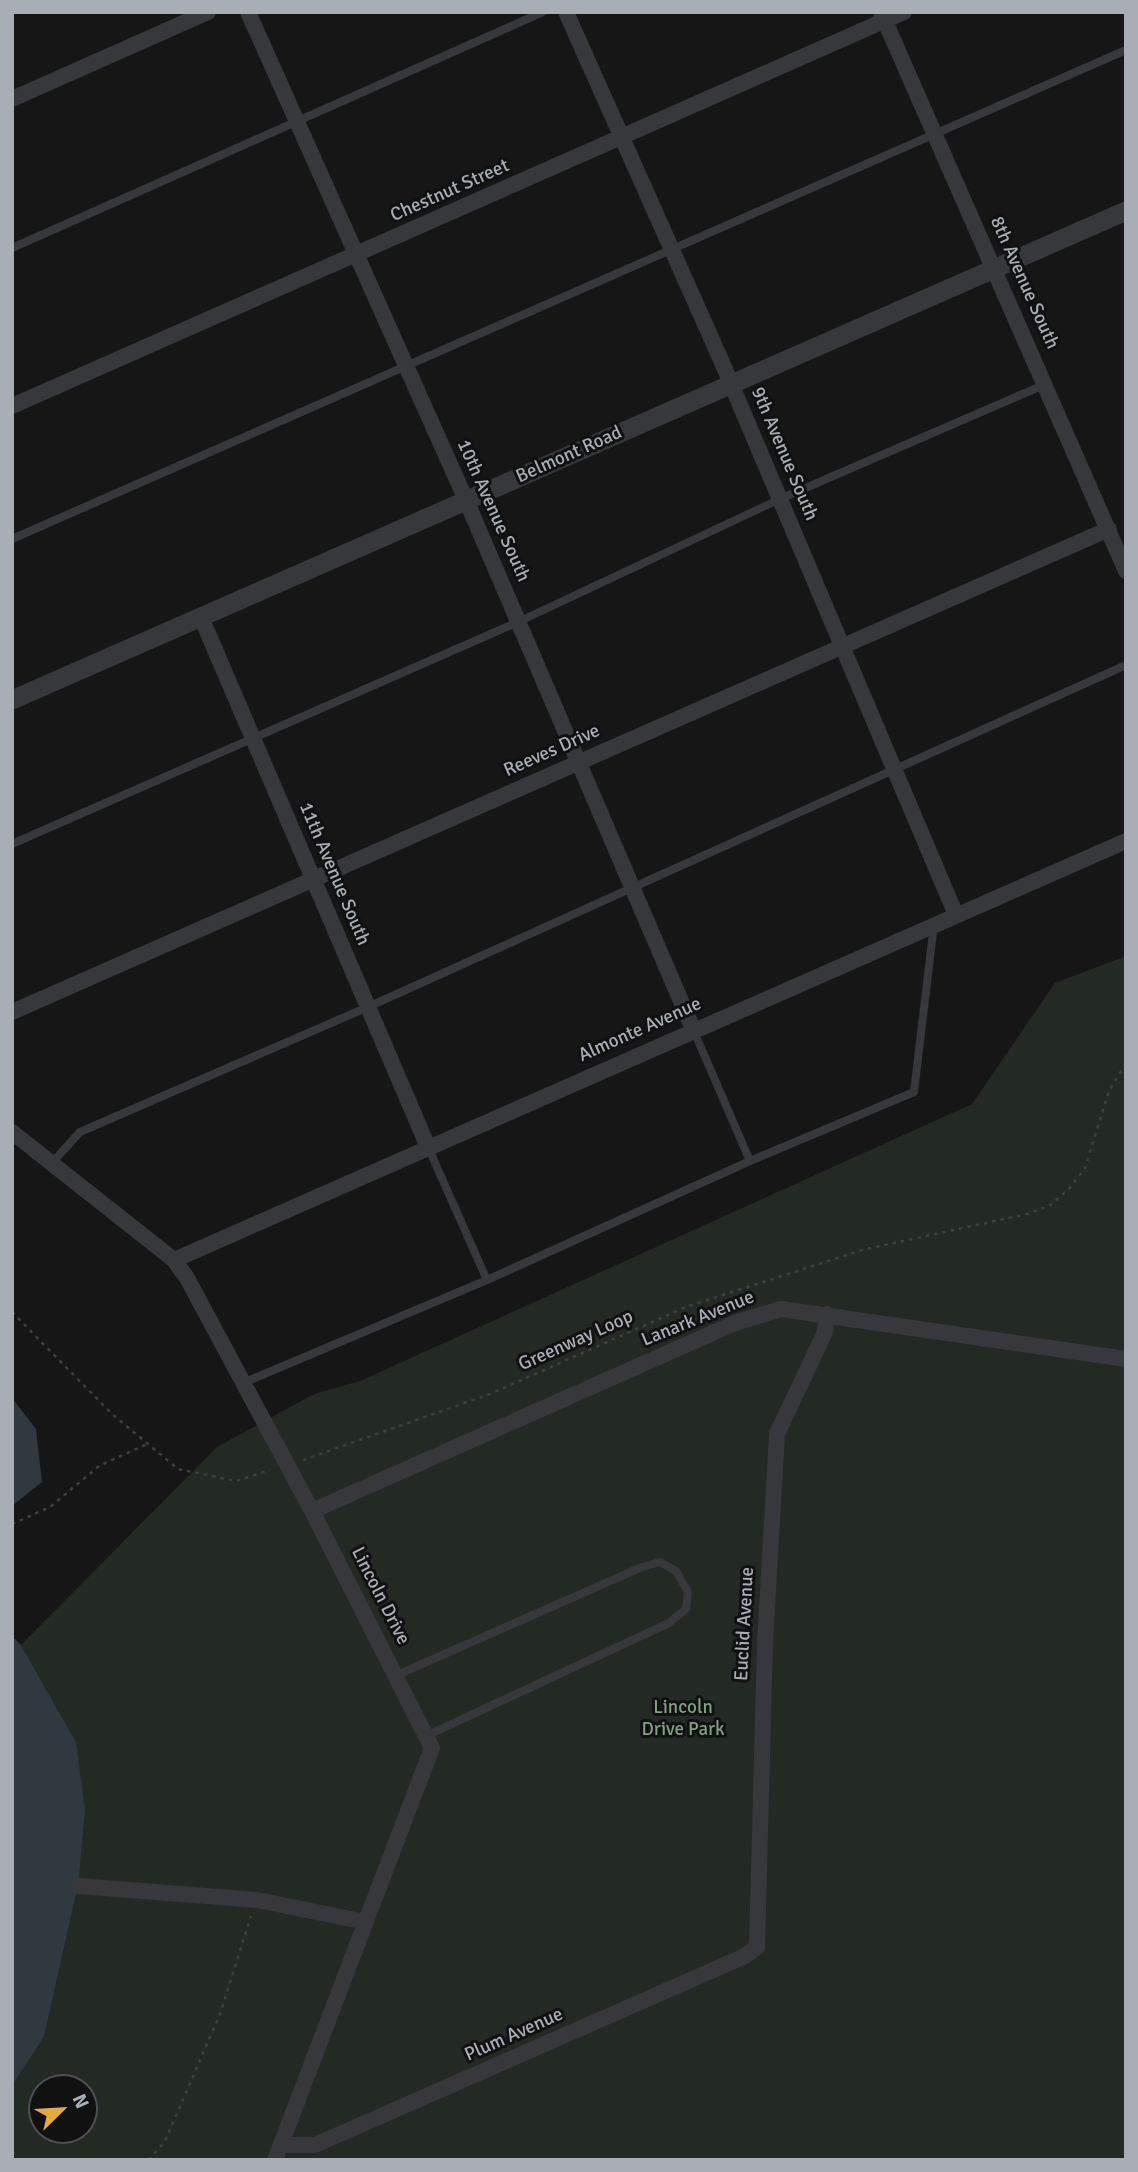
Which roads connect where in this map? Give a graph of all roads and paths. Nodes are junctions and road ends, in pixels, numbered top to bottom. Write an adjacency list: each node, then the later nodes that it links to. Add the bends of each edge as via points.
1 (208, 12): 8 (street)
2 (248, 12): 9 (street, 10th Avenue South)
3 (543, 12): 9 (lane)
4 (566, 12): 11 (street, 9th Avenue South)
5 (904, 12): 6 (street, Chestnut Street)
6 (883, 16): 10 (street, 8th Avenue South); 11 (street, Chestnut Street)
7 (1126, 50): 10 (lane)
8 (12, 99)
9 (297, 122): 13 (lane); 15 (street, 10th Avenue South)
10 (935, 133): 14 (lane); 16 (street, 8th Avenue South)
11 (623, 136): 14 (street, 9th Avenue South); 15 (street, Chestnut Street)
12 (1126, 211): 16 (street, Belmont Road)
13 (12, 248)
14 (672, 248): 17 (lane); 18 (street, 9th Avenue South)
15 (356, 256): 17 (street, 10th Avenue South); 20 (street, Chestnut Street)
16 (995, 268): 18 (street, Belmont Road); 19 (street, 8th Avenue South)
17 (405, 366): 22 (street, 10th Avenue South); 24 (lane)
18 (731, 383): 21 (street, 9th Avenue South); 22 (street, Belmont Road)
19 (1046, 384): 21 (lane); 23 (street, 8th Avenue South)
20 (12, 406)
21 (780, 499): 27 (lane); 28 (street, 9th Avenue South)
22 (466, 500): 26 (street, Belmont Road); 27 (street, 10th Avenue South)
23 (1108, 529): 25 (street, 8th Avenue South); 28 (street, Reeves Drive)
24 (12, 539)
25 (1126, 571)
26 (201, 617): 30 (street, Belmont Road); 31 (street, 11th Avenue South)
27 (518, 622): 31 (lane); 32 (street, 10th Avenue South)
28 (843, 645): 32 (street, Reeves Drive); 33 (street, 9th Avenue South)
29 (1126, 665): 33 (lane)
30 (12, 700)
31 (253, 738): 35 (lane); 36 (street, 11th Avenue South)
32 (579, 762): 36 (street, Reeves Drive); 37 (street, 10th Avenue South)
33 (895, 768): 37 (lane); 38 (street, 9th Avenue South)
34 (1126, 841): 38 (street, Almonte Avenue)
35 (12, 844)
36 (313, 879): 40 (street, 11th Avenue South); 41 (street, Reeves Drive)
37 (632, 887): 40 (lane); 42 (street, 10th Avenue South)
38 (956, 915): 39 (street, Almonte Avenue)
39 (934, 924): 42 (street, Almonte Avenue); 46 (lane, via 914,1092)
40 (368, 1007): 45 (street, 11th Avenue South); 47 (lane, via 80,1132)
41 (12, 1012)
42 (693, 1029): 45 (street, Almonte Avenue); 46 (lane)
43 (1126, 1063): 55 (path, Greenway Loop, via 1109,1091 1085,1168 1049,1206 862,1250 686,1307 490,1394)
44 (12, 1132): 47 (street, Lincoln Drive)
45 (428, 1147): 48 (street, Almonte Avenue); 49 (lane)
46 (750, 1161): 49 (lane)
47 (51, 1164): 48 (street, Lincoln Drive)
48 (174, 1260): 53 (street, Lincoln Drive)
49 (487, 1280): 53 (lane)
50 (12, 1312): 54 (path, Greenway Loop, via 112,1414)
51 (827, 1314): 52 (street, Lanark Avenue); 56 (street, Lanark Avenue, via 781,1309 735,1323); 63 (street, Euclid Avenue, via 825,1332 777,1434 765,1643)
52 (1126, 1359)
53 (243, 1382): 55 (street, Lincoln Drive)
54 (147, 1441): 55 (path, Greenway Loop, via 178,1469 236,1481); 57 (path, via 99,1466 50,1507)
55 (288, 1465): 56 (street, Lincoln Drive)
56 (312, 1511): 58 (street, Lincoln Drive)
57 (12, 1524)
58 (397, 1675): 59 (street, Lincoln Drive); 59 (lane, via 642,1567 660,1562 676,1571 688,1591 686,1609 669,1623)
59 (428, 1735): 62 (street, via 432,1748)
60 (78, 1886): 61 (street)
61 (257, 1900): 62 (street); 65 (path, via 220,2014 165,2141)
62 (366, 1922): 64 (street)
63 (757, 1947): 64 (street, Plum Avenue, via 316,2146)
64 (279, 2152)
65 (149, 2160)

